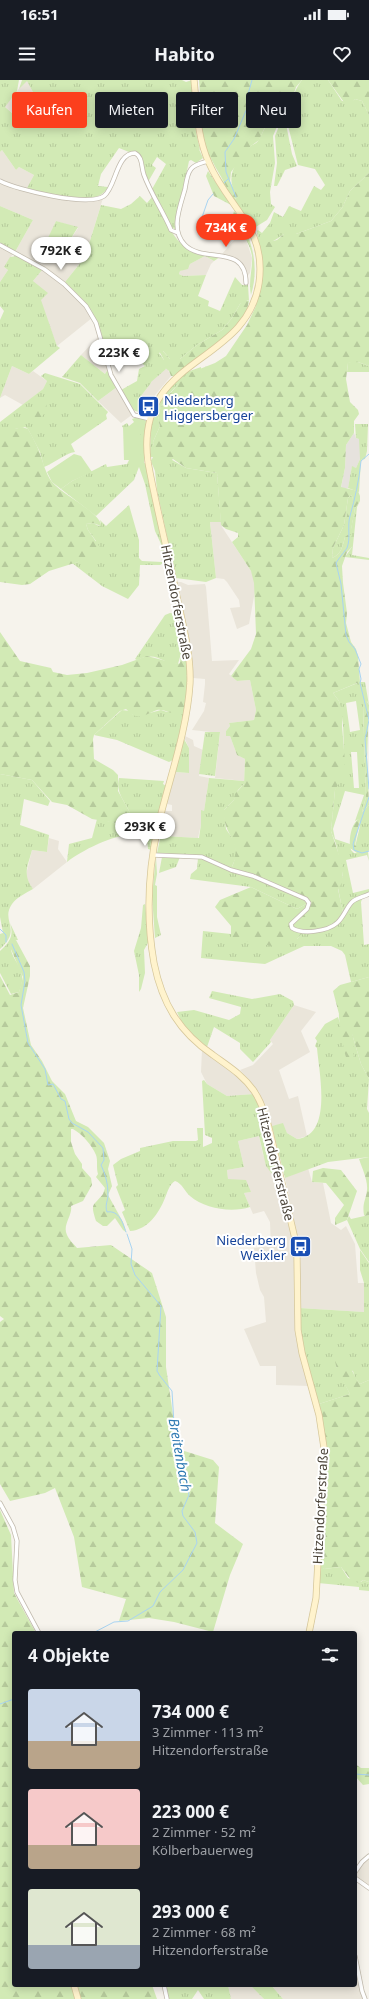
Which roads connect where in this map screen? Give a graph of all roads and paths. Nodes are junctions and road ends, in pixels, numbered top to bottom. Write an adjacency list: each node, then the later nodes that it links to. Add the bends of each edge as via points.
1 (194, 80): 2 (main road, Hitzendorferstraße, via 199,132)
2 (208, 161): 4 (street, via 193,167 189,174 178,216); 7 (main road, Hitzendorferstraße, via 254,236 260,264 258,288 252,306 238,327 172,381 160,396)
3 (0, 181): 4 (street, via 60,198 100,198 108,192 126,157 130,153 135,153 140,158 153,197 171,230)
4 (178, 232): 6 (street, via 183,243 191,250 236,261 244,271)
5 (0, 245): 7 (street, via 44,269 83,302 96,323 108,365 122,395 136,416)
6 (246, 283)
7 (150, 419): 8 (main road, Hitzendorferstraße, via 147,442 149,462 184,625 190,670 186,714)
8 (153, 855): 9 (street, via 202,857 306,899 308,908 291,924 296,930 331,927 339,921 352,902); 12 (main road, Hitzendorferstraße, via 149,917 154,964 162,995 187,1035 241,1076 258,1098 268,1123 295,1239 298,1330 319,1415 324,1448 316,1598)
9 (369, 894)
10 (0, 1503): 11 (street, via 13,1527 17,1542 17,1592)
11 (38, 1631)
12 (309, 1631)
13 (369, 1856): 14 (street)
14 (357, 1869)
15 (357, 1879): 16 (street)
16 (369, 1888)
17 (357, 1966): 22 (street)
18 (75, 1987): 20 (main road)
19 (164, 1987): 21 (street)
20 (78, 1999)
21 (167, 1999)
22 (366, 1999)

